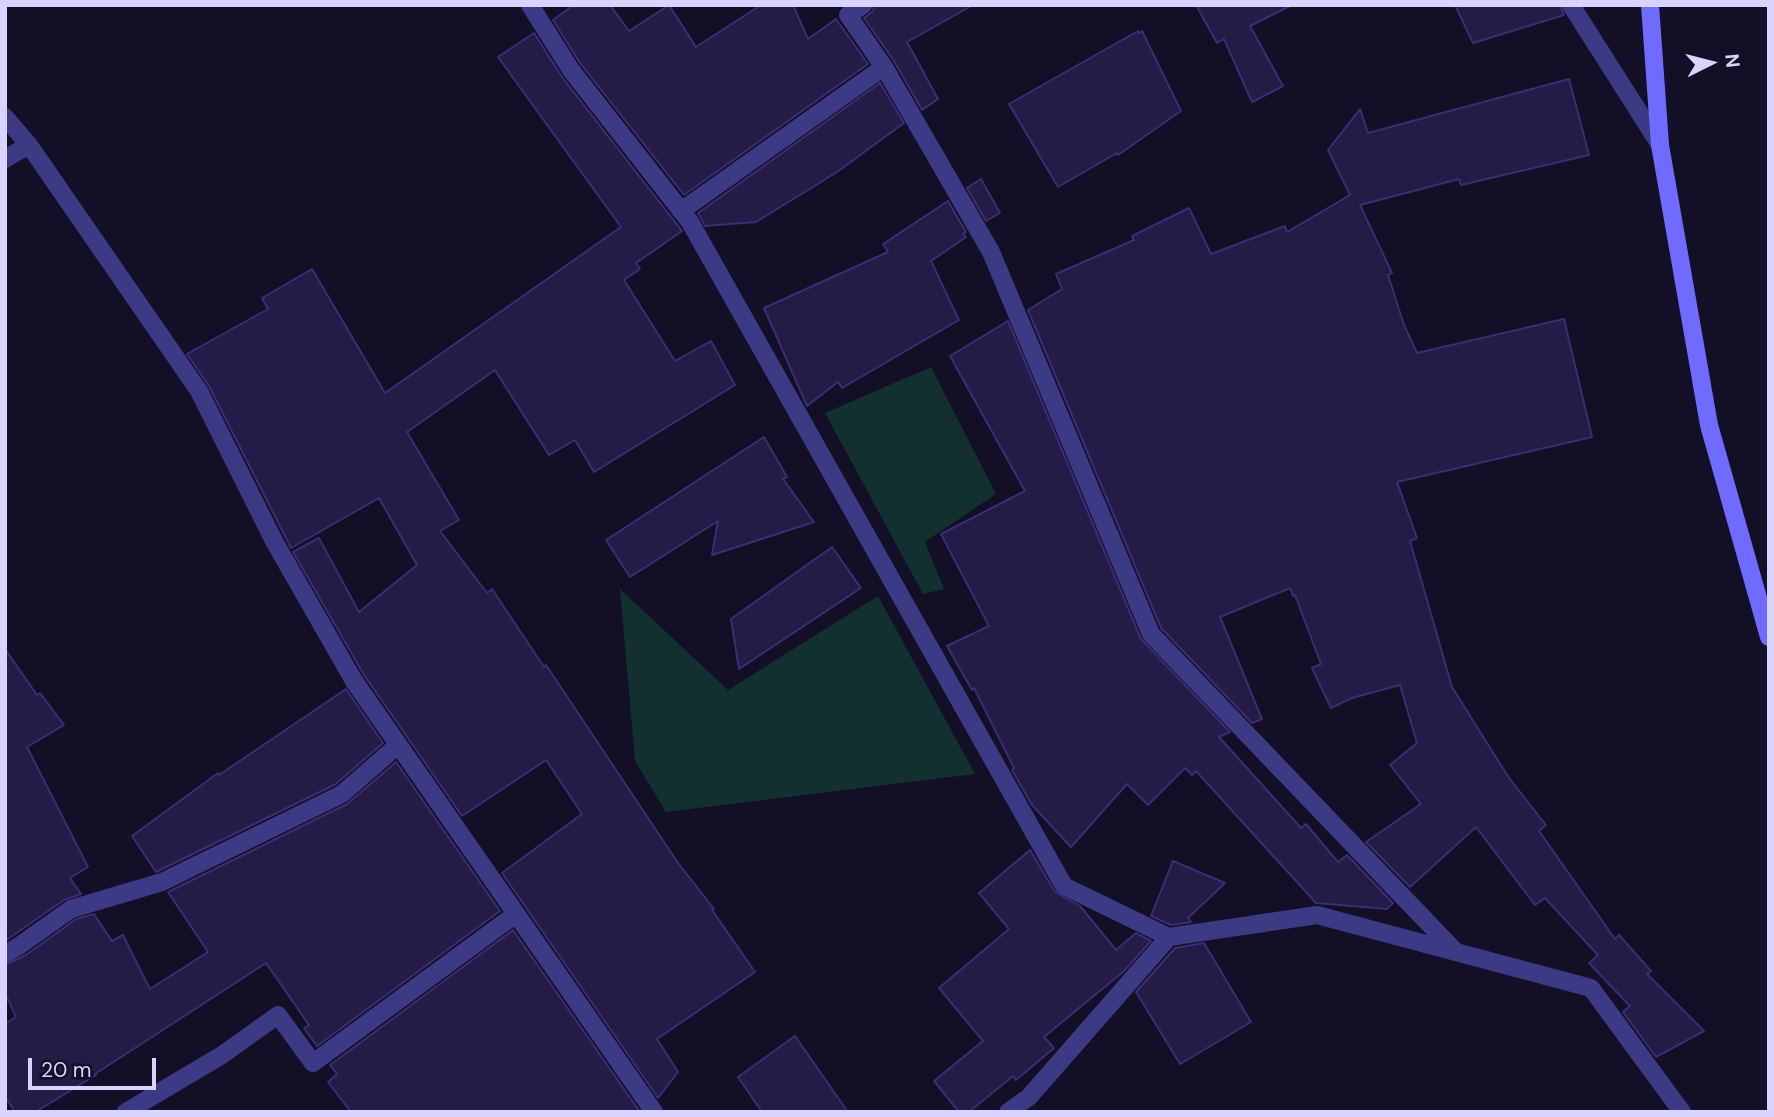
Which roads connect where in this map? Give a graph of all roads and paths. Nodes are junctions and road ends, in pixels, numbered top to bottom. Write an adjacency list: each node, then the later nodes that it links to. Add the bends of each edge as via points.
1 (530, 5): 10 (street, via 570,69)
2 (863, 5): 5 (street, via 848,15)
3 (1571, 5): 8 (street)
4 (1650, 5): 8 (main road)
5 (884, 66): 10 (street); 15 (street, via 991,252 1151,634)
6 (5, 117): 7 (street)
7 (29, 145): 9 (street); 12 (street, via 199,391 274,541 354,681)
8 (1660, 145): 11 (main road, via 1709,425)
9 (5, 159)
10 (681, 211): 14 (street, via 1065,886)
11 (1769, 637)
12 (398, 745): 13 (street); 16 (street, via 342,794 162,882 71,909)
13 (516, 914): 17 (street, via 313,1063 278,1015 222,1055); 18 (street)
14 (1169, 937): 15 (street, via 1317,915); 19 (street, via 1029,1097)
15 (1456, 953): 20 (street, via 1591,988)
16 (5, 954)
17 (126, 1112)
18 (654, 1112)
19 (1008, 1112)
20 (1682, 1112)

